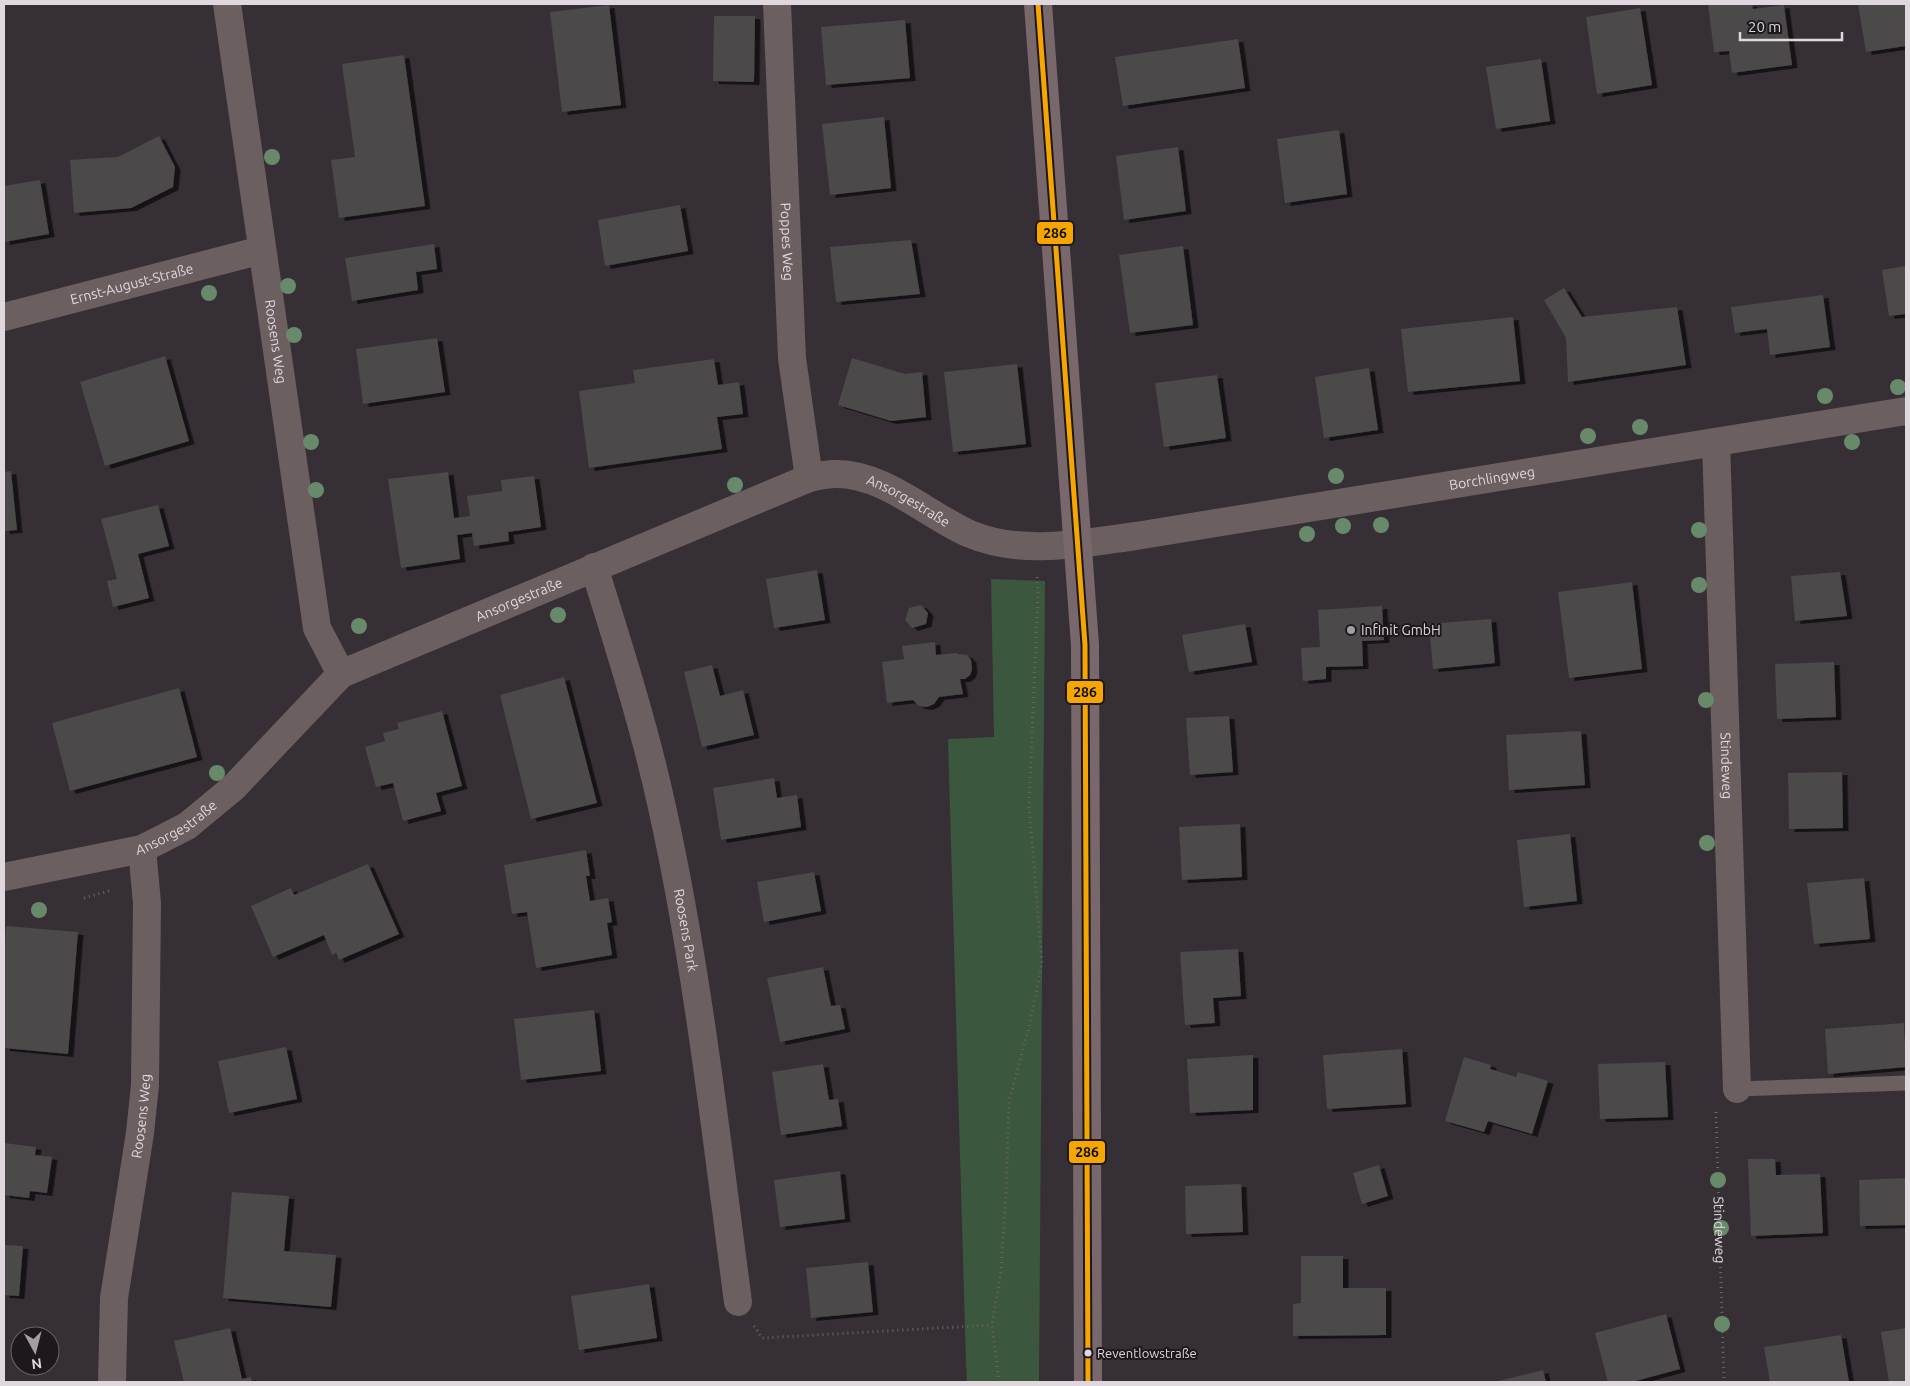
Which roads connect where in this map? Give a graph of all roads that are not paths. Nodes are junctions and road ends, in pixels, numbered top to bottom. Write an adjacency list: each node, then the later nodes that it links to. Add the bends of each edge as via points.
1 (227, 4): 4 (street, Roosens Weg)
2 (776, 4): 8 (street, Poppes Weg, via 792,358)
3 (1038, 4): 9 (street)
4 (262, 250): 5 (street, Ernst-August-Straße); 11 (street, Roosens Weg, via 318,628)
5 (4, 317)
6 (1906, 411): 7 (street, Borchlingweg)
7 (1716, 442): 9 (street, Borchlingweg, via 1146,535); 15 (street, Stindeweg)
8 (809, 478): 9 (street, Ansorgestraße, via 836,474 859,476 880,484 970,534 1005,544); 10 (street, Ansorgestraße)
9 (1079, 543): 18 (street, via 1085,645)
10 (594, 567): 11 (street, Ansorgestraße); 16 (street, Roosens Park, via 639,711 662,808 697,998)
11 (341, 674): 12 (street, Ansorgestraße, via 233,788 187,826)
12 (142, 849): 13 (street, Ansorgestraße); 17 (street, Roosens Weg, via 147,903 145,1085 114,1298)
13 (4, 877)
14 (1906, 1083): 15 (lane)
15 (1737, 1089)
16 (738, 1302)
17 (112, 1382)
18 (1088, 1382)

